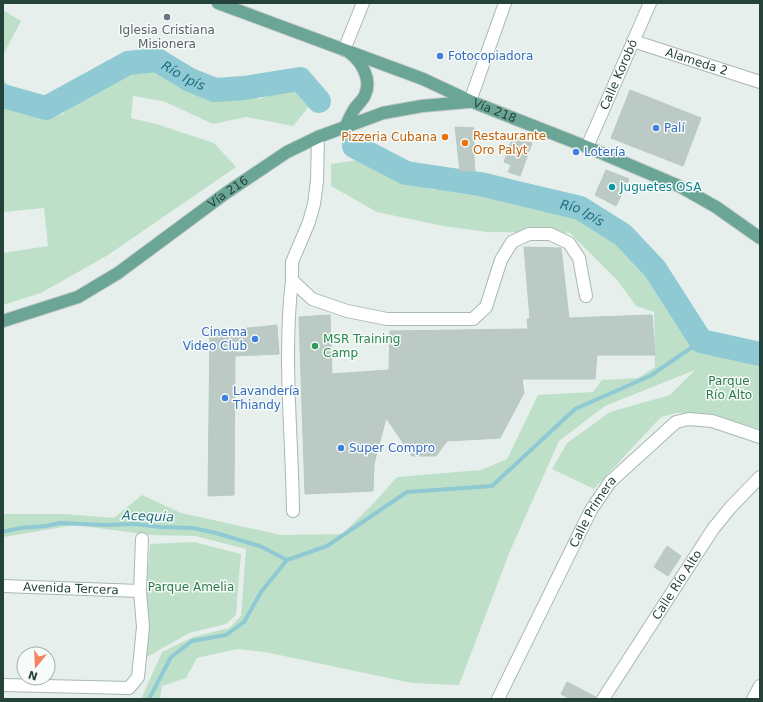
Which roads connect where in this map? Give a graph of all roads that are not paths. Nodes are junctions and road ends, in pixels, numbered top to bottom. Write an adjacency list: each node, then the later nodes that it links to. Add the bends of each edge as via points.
1 (363, 3): 6 (street)
2 (505, 3): 8 (street)
3 (650, 3): 5 (street, Calle Korobó)
4 (222, 4): 6 (main road, Vía 218)
5 (633, 41): 7 (street, Alameda 2); 11 (street, Calle Korobó)
6 (344, 50): 8 (main road, Vía 218, via 423,79); 9 (main road, via 360,61 368,86)
7 (760, 82)
8 (470, 101): 9 (main road, Vía 216, via 383,113); 11 (main road, Vía 218)
9 (345, 128): 10 (main road, Vía 216)
10 (318, 137): 13 (street, via 314,204 292,262); 15 (main road, Vía 216, via 287,152 226,193 118,273 78,297)
11 (587, 147): 12 (main road, Vía 218, via 679,186 716,207)
12 (760, 238)
13 (292, 280): 14 (street, via 312,298 347,311 387,319 473,319 486,307 501,260 512,242 529,234 550,234 569,243 579,258); 18 (street, via 288,364)
14 (586, 296)
15 (3, 321)
16 (760, 437): 24 (street, Calle Primera, via 712,421 689,419 676,422 610,482 590,510)
17 (760, 477): 25 (street, Calle Río Alto, via 713,529)
18 (293, 511)
19 (142, 539): 21 (street)
20 (3, 586): 21 (street, Avenida Tercera)
21 (140, 591): 22 (street, via 143,627 138,678 129,688)
22 (3, 685)
23 (760, 686): 26 (street)
24 (498, 699)
25 (603, 699)
26 (753, 699)

